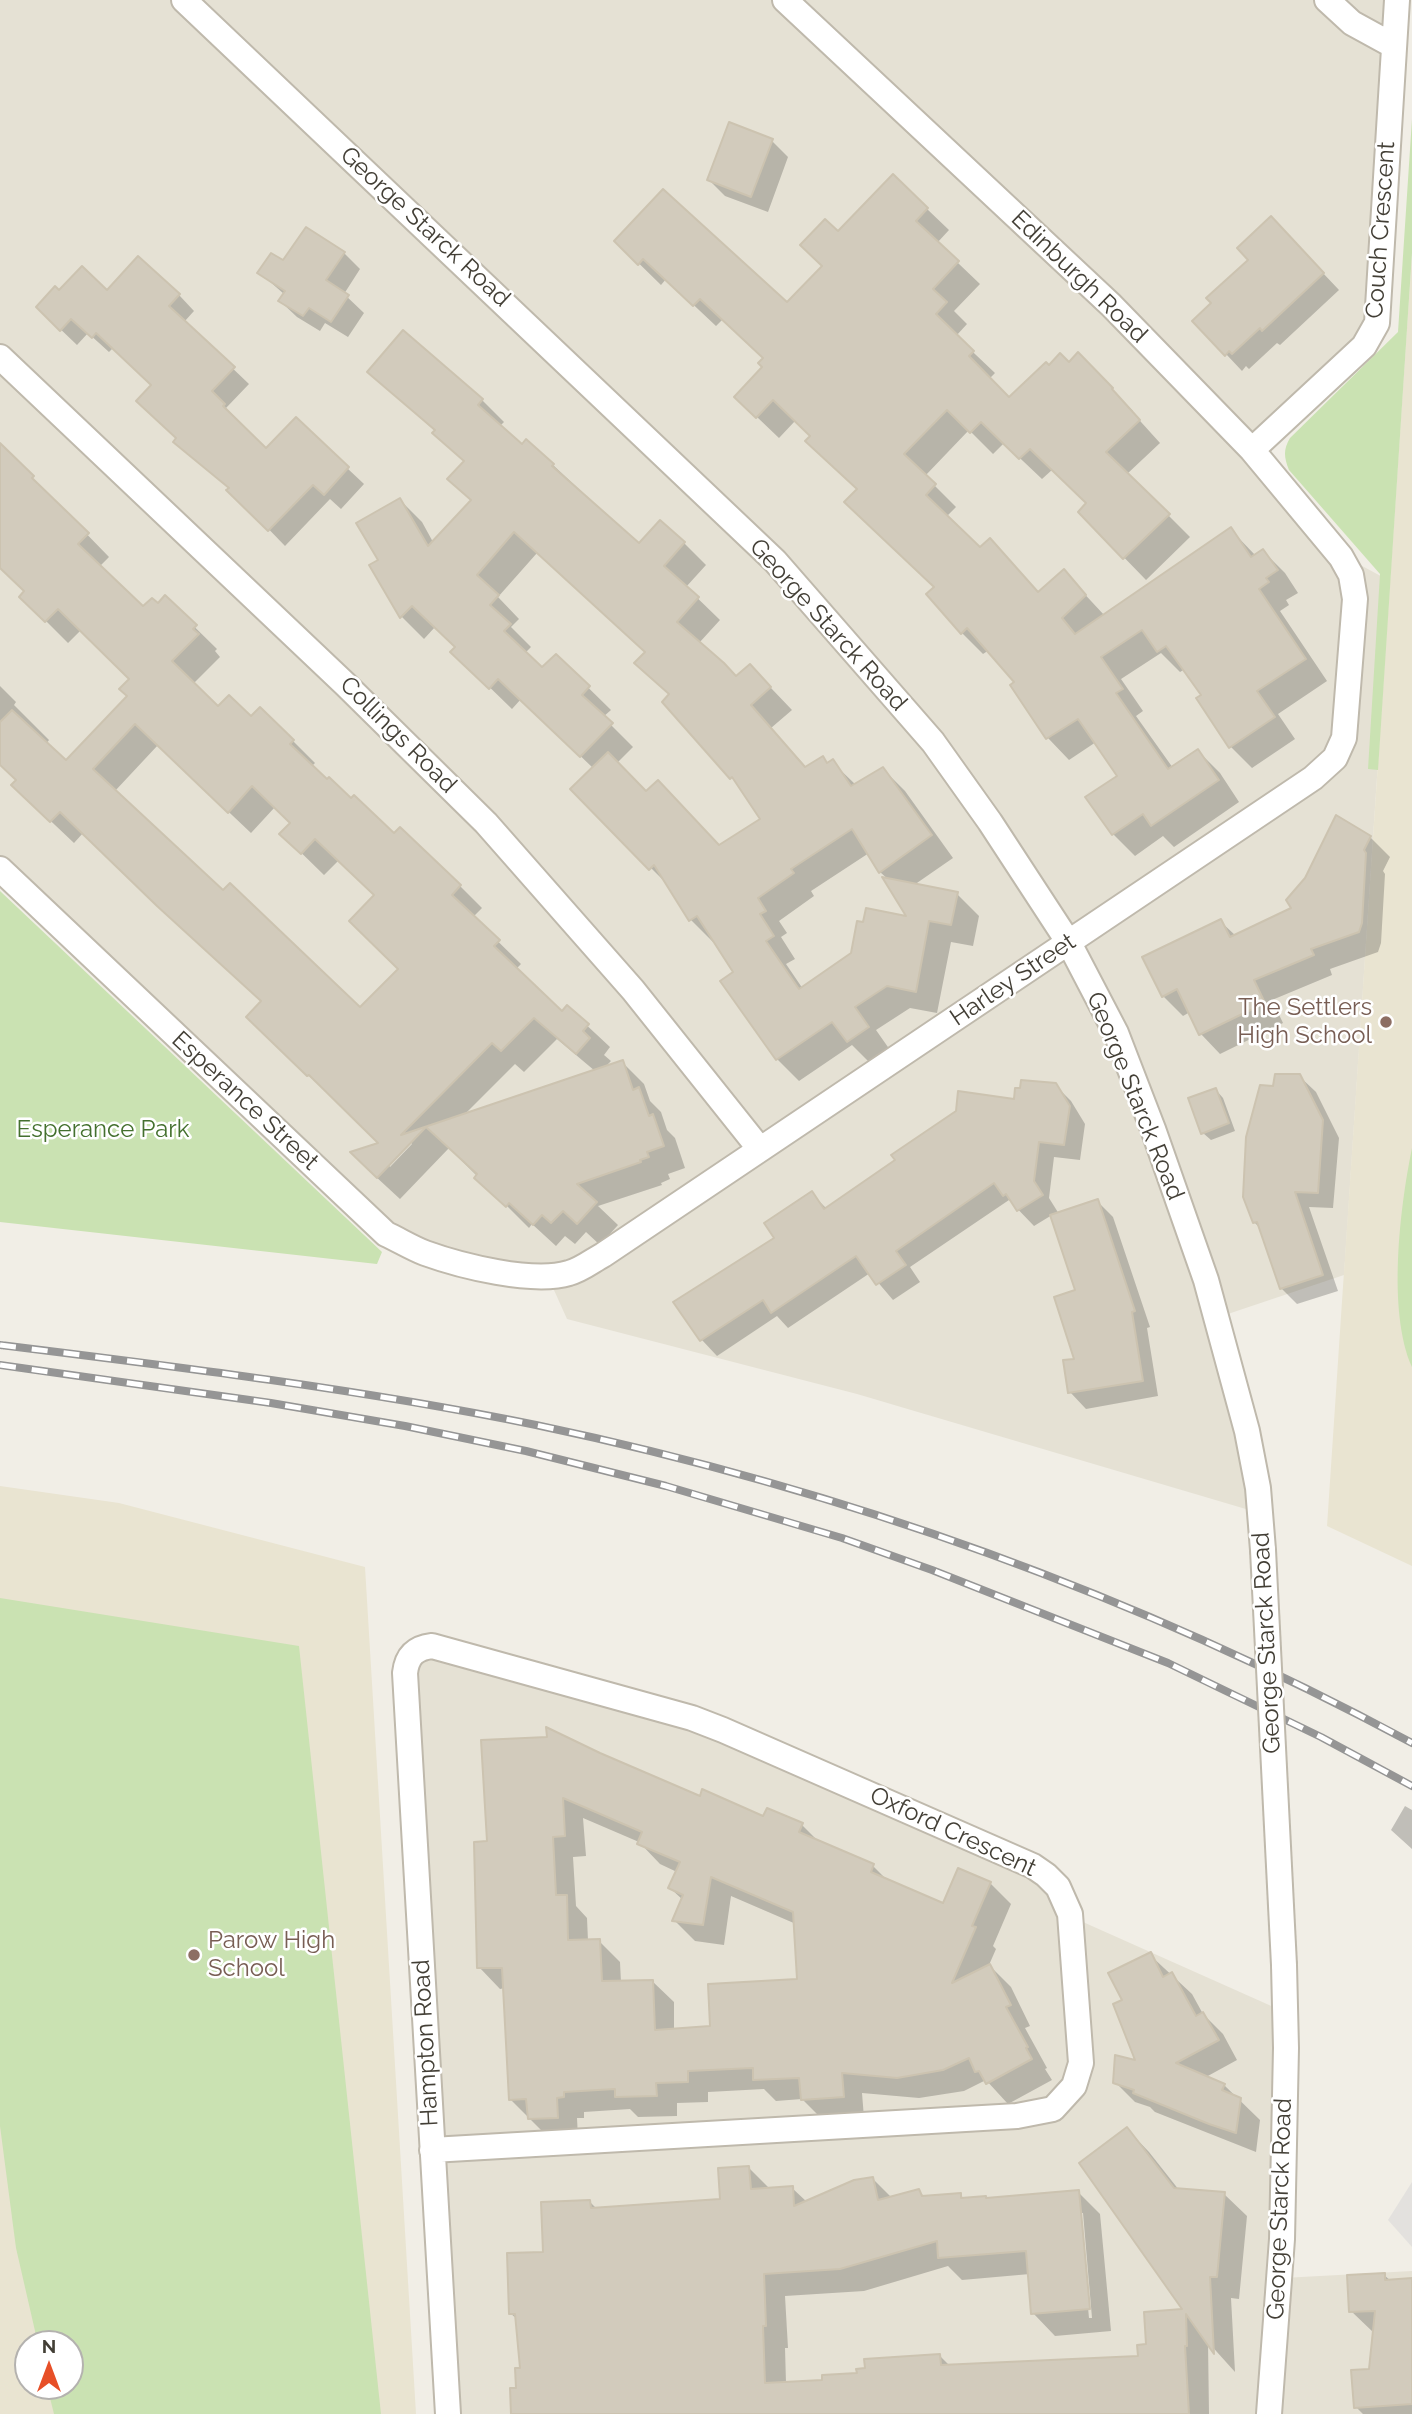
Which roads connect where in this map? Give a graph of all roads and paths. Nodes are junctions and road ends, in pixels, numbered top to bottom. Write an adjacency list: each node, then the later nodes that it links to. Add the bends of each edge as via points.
1 (184, 0): 10 (street, George Starck Road, via 775,561 933,742)
2 (785, 0): 7 (street, Edinburgh Road, via 1111,305)
3 (1326, 0): 5 (street, via 1352,23)
4 (1397, 0): 5 (street, Couch Crescent)
5 (1394, 46): 7 (street, Couch Crescent, via 1377,323 1364,346)
6 (0, 357): 11 (street, Collings Road, via 486,823 633,990)
7 (1252, 450): 8 (street, Edinburgh Road)
8 (1351, 575): 10 (street, Harley Street, via 1355,599 1349,697 1344,738 1335,758 1313,778)
9 (0, 869): 12 (street, Esperance Street, via 386,1234 425,1253)
10 (1069, 943): 11 (street, Harley Street); 16 (street, George Starck Road, bridge, via 1116,1034 1206,1280 1258,1488 1286,2048 1282,2239)
11 (759, 1148): 12 (street, Harley Street, via 588,1264 570,1273)
12 (523, 1277)
13 (405, 1673): 14 (street, Hampton Road); 14 (street, Oxford Crescent, via 413,1653 432,1646 664,1710 723,1730 1033,1866 1058,1887 1070,1914 1081,2063 1074,2086 1053,2109 1017,2116)
14 (432, 2150): 15 (street, Hampton Road)
15 (448, 2414)
16 (1269, 2414)

